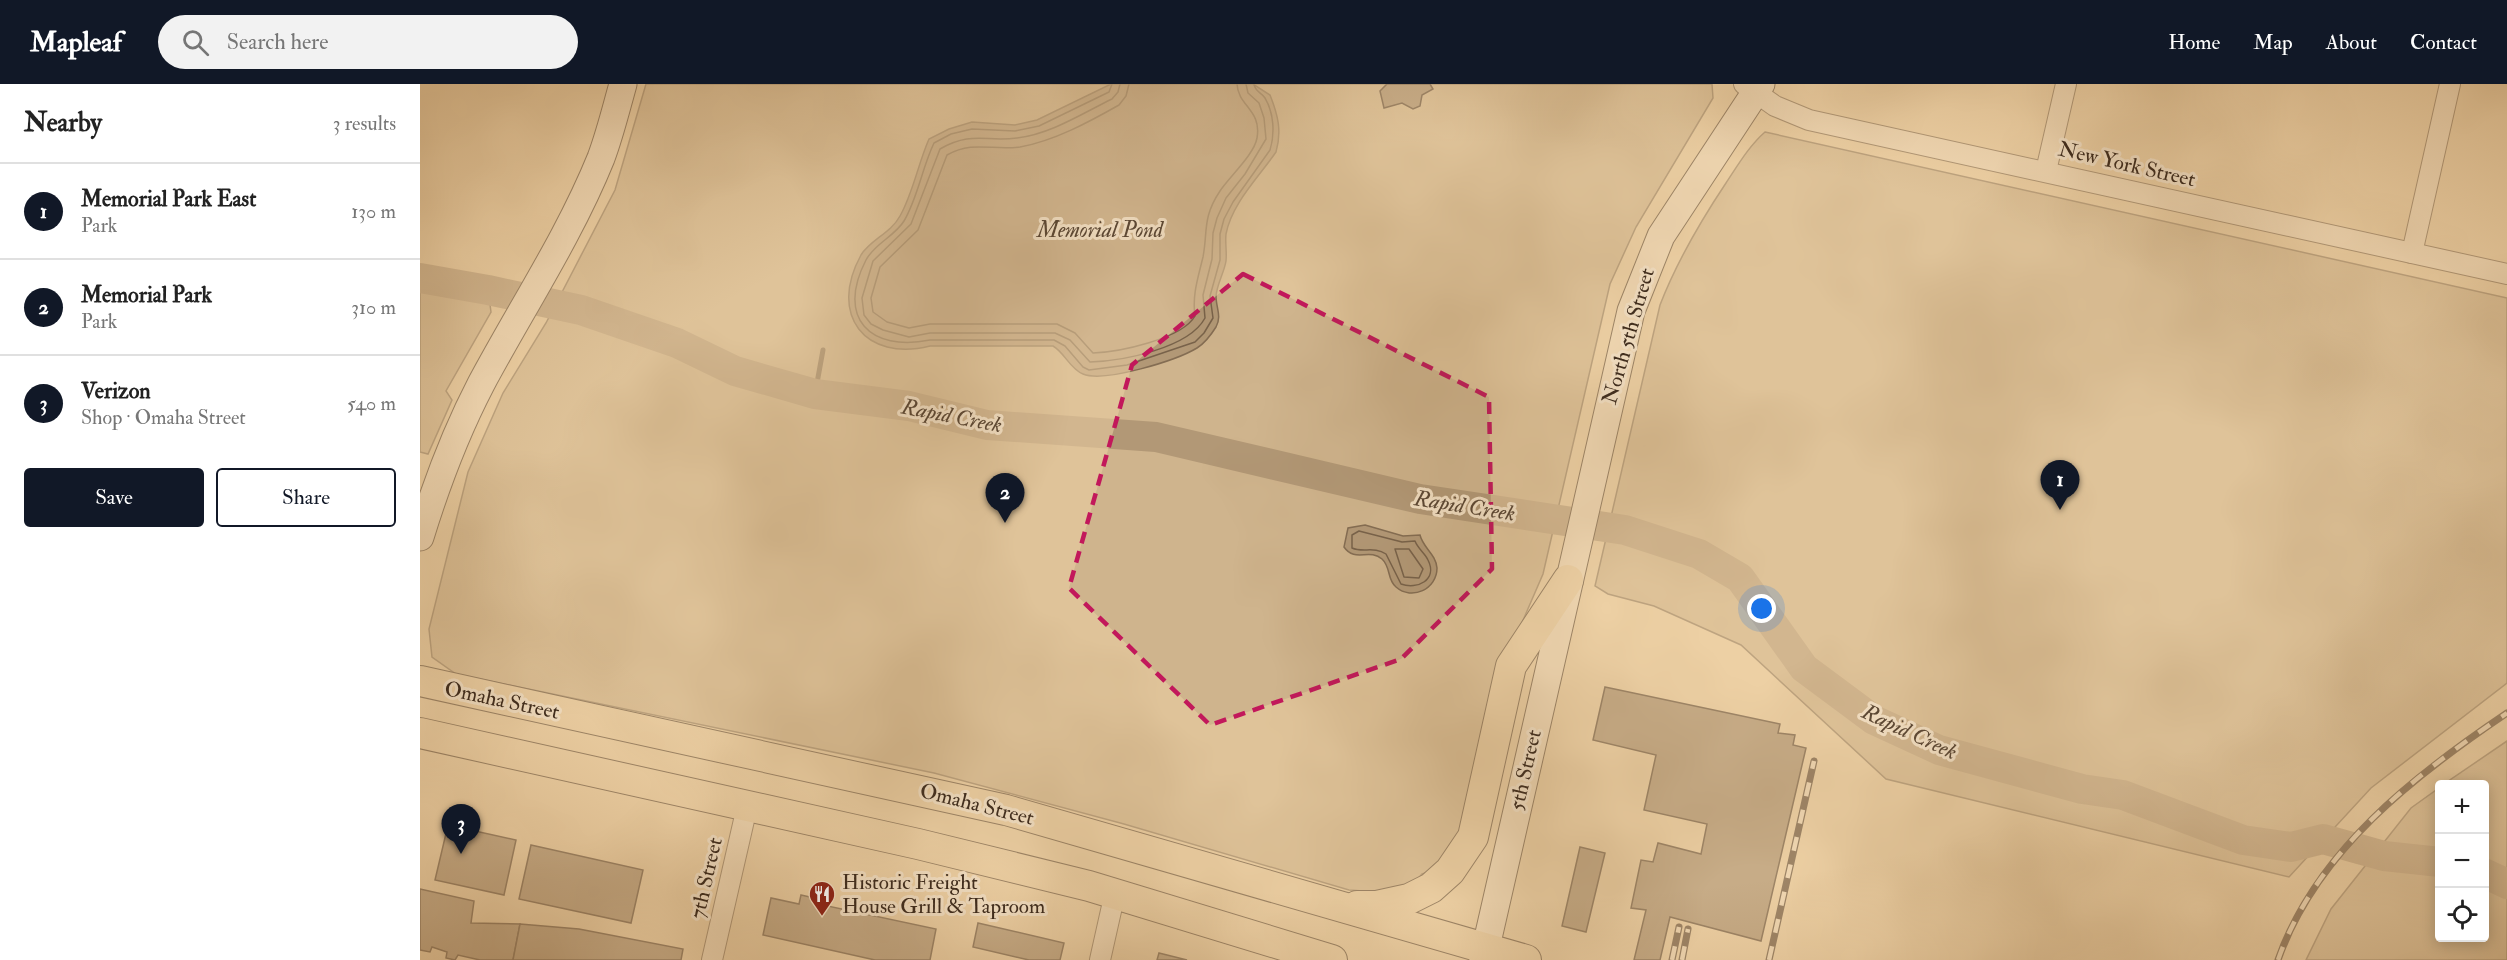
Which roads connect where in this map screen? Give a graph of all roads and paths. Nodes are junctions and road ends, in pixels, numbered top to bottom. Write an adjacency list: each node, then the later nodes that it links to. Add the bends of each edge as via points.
1 (623, 84): 8 (main road, via 601,158 552,259 460,429)
2 (2066, 84): 5 (street)
3 (2450, 84): 6 (street)
4 (1754, 87): 5 (street, New York Street, via 1775,106 1809,120); 9 (main road, North 5th Street, via 1649,260 1631,311)
5 (2046, 171): 6 (street, New York Street)
6 (2412, 253): 7 (street, New York Street)
7 (2507, 274)
8 (420, 537)
9 (1568, 580): 14 (main road, via 1510,666 1473,837 1450,871 1431,888 1409,899 1377,906); 15 (main road, 5th Street)
10 (420, 681): 14 (main road, Omaha Street, via 1006,810)
11 (420, 733): 12 (main road)
12 (747, 807): 13 (main road); 16 (street, 7th Street)
13 (1115, 893): 17 (street); 18 (main road)
14 (1341, 907): 15 (main road, Omaha Street)
15 (1484, 954): 19 (main road, Omaha Street)
16 (712, 960)
17 (1100, 960)
18 (1332, 960)
19 (1526, 960)

